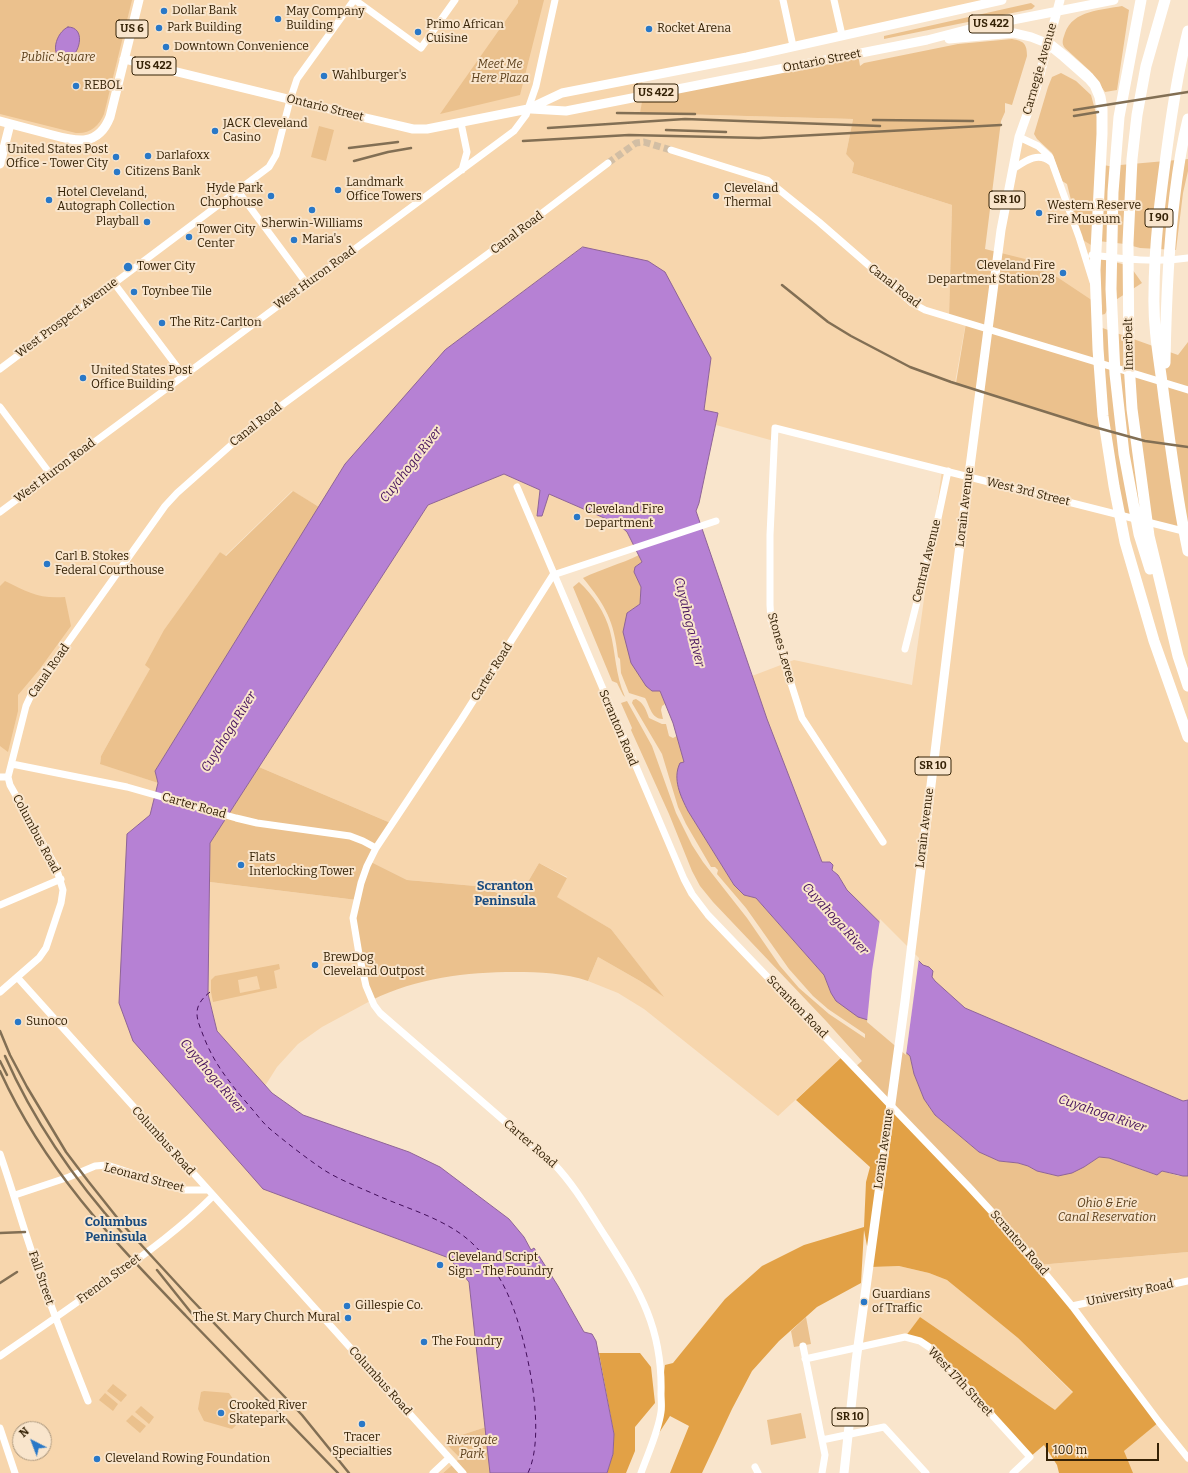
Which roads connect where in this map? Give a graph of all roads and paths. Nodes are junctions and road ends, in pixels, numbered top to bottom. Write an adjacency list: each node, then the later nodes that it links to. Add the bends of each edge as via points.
1 (139, 0): 18 (main road, US 6)
2 (354, 0): 3 (street, via 421,48); 19 (street, West Prospect Avenue, via 297,79)
3 (455, 0)
4 (555, 0): 20 (street, West Huron Road, via 536,86)
5 (783, 0): 17 (street)
6 (834, 0): 13 (street)
7 (1002, 0): 13 (main road, Ontario Street / US 422)
8 (1060, 0): 12 (main road, Carnegie Avenue / SR 10)
9 (1114, 0): 12 (main road, Ontario Street / US 422)
10 (1141, 0): 52 (highway, via 1119,116 1111,252 1112,318 1118,410 1124,454 1139,534 1151,574)
11 (1164, 5): 52 (highway, Innerbelt, via 1146,66 1137,115 1128,243 1132,409 1149,536)
12 (1057, 12): 15 (main road, Ontario Street / US 422, via 977,27); 16 (main road, Carnegie Avenue / SR 10)
13 (842, 35): 17 (main road, Ontario Street / US 422)
14 (1187, 35): 41 (highway, I 90, via 1171,123 1156,239 1155,332)
15 (927, 40): 16 (main road, via 1014,33); 20 (main road, Ontario Street / US 422, via 566,111)
16 (1048, 44): 25 (main road, Carnegie Avenue / SR 10); 37 (highway, via 1073,63 1095,85 1100,96 1102,134)
17 (793, 46): 20 (main road, Ontario Street / US 422, via 562,93)
18 (124, 59): 19 (main road, Ontario Street / US 422); 24 (main road, US 6, via 108,123 91,138 74,141)
19 (290, 100): 23 (main road, Ontario Street / US 422, via 413,129); 32 (street, West Prospect Avenue, via 272,164)
20 (528, 109): 23 (main road, Ontario Street / US 422); 31 (street, West Huron Road, via 514,131)
21 (1188, 119): 41 (highway, via 1179,165 1170,244)
22 (0, 121): 24 (main road, US 6)
23 (461, 123): 31 (street, via 467,152)
24 (10, 124): 28 (main road)
25 (1019, 137): 29 (street, via 1048,153); 30 (main road, Lorain Avenue / SR 10)
26 (671, 150): 40 (street, Canal Road, via 767,180 912,304)
27 (608, 162): 56 (street, Canal Road, via 500,245 248,430 177,493 165,506 30,697)
28 (0, 164)
29 (1053, 164): 30 (street, via 1044,157 1037,157); 33 (street)
30 (1013, 169): 85 (main road, Lorain Avenue / SR 10, via 1001,230 985,350)
31 (462, 170): 36 (street, West Huron Road)
32 (238, 191): 35 (street, West Prospect Avenue); 36 (street)
33 (1084, 253): 34 (street, via 1142,260); 37 (street)
34 (1188, 258)
35 (114, 282): 38 (street, West Prospect Avenue); 39 (street)
36 (307, 284): 39 (street, West Huron Road)
37 (1096, 290): 55 (highway, via 1103,416 1125,542 1154,641)
38 (0, 369)
39 (184, 376): 45 (street, West Huron Road)
40 (1188, 390)
41 (1164, 397): 50 (highway, I 90, via 1176,492)
42 (0, 407): 45 (street)
43 (775, 428): 44 (street, West 3rd Street); 59 (street, Stones Levee, via 770,535 771,620 802,718)
44 (948, 471): 49 (street, West 3rd Street); 53 (street, Central Avenue)
45 (51, 475): 47 (street, West Huron Road)
46 (517, 488): 51 (street, Scranton Road)
47 (0, 512)
48 (716, 521): 51 (street)
49 (1188, 532)
50 (1188, 550)
51 (553, 575): 60 (street, Carter Road); 70 (street, Scranton Road, via 692,894 708,915 969,1187 1015,1237)
52 (1166, 608): 54 (highway, Innerbelt)
53 (905, 650)
54 (1188, 686)
55 (1188, 737)
56 (12, 764): 58 (street, Canal Road); 60 (street, Carter Road, via 127,787 257,823 350,836)
57 (0, 777): 58 (street)
58 (8, 777): 61 (street, Columbus Road)
59 (882, 842)
60 (376, 848): 83 (street, Carter Road, via 361,883 354,918 364,976 374,1005 388,1021 564,1174 631,1279 650,1316 661,1366 661,1412 657,1431)
61 (61, 879): 62 (street); 63 (street, Columbus Road, via 61,903 46,948 39,958)
62 (0, 905)
63 (17, 977): 64 (street); 66 (street, Columbus Road)
64 (0, 992)
65 (0, 1154): 67 (street, Fall Street)
66 (207, 1190): 67 (street, Leonard Street, via 183,1190 107,1165 95,1166); 68 (street, Columbus Road)
67 (15, 1195): 71 (street, Fall Street)
68 (213, 1196): 71 (street, French Street, via 159,1243); 78 (street, Columbus Road)
69 (1188, 1281): 70 (street, University Road)
70 (1072, 1306): 79 (street, Scranton Road)
71 (55, 1318): 73 (street, French Street); 75 (street, Fall Street)
72 (803, 1346): 74 (street)
73 (0, 1356)
74 (806, 1359): 77 (street); 87 (street, West 17th Street, via 905,1337 920,1341 932,1349 1030,1457)
75 (88, 1401)
76 (0, 1428): 80 (street)
77 (822, 1440): 84 (street, via 825,1455); 86 (street, via 884,1427)
78 (449, 1458): 81 (street); 82 (street, Columbus Road)
79 (1188, 1458)
80 (15, 1473)
81 (432, 1473)
82 (463, 1473)
83 (641, 1473)
84 (822, 1473)
85 (844, 1473)
86 (926, 1473)
87 (1013, 1473)

